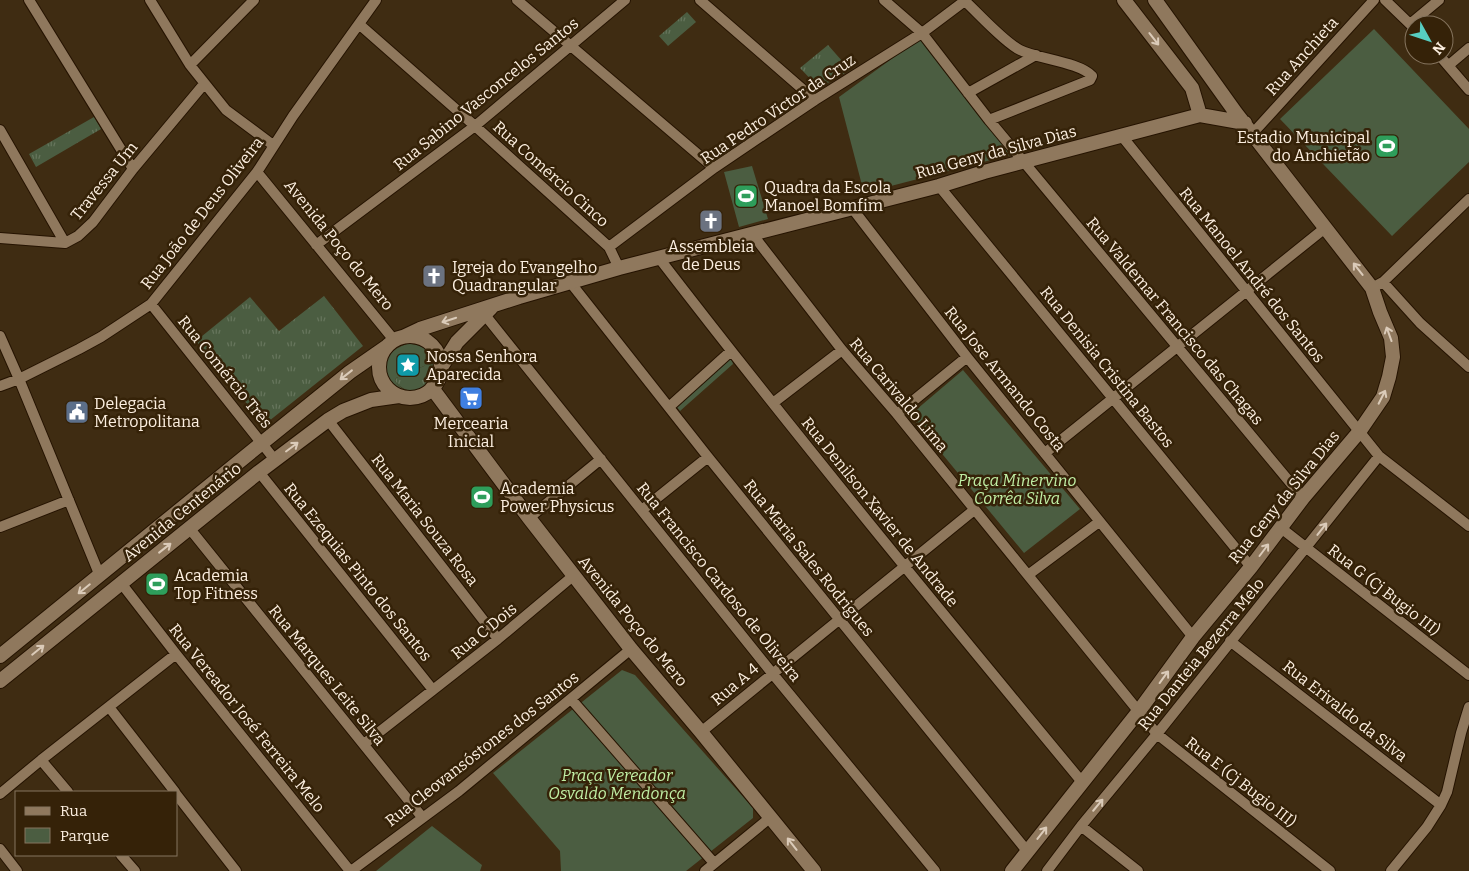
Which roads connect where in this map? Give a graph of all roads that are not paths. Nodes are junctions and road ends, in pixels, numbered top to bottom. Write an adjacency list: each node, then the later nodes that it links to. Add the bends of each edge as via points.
1 (29, 0): 38 (street)
2 (150, 0): 24 (street)
3 (254, 0): 24 (street)
4 (376, 0): 17 (street, Rua João de Deus Oliveira)
5 (517, 0): 19 (street)
6 (625, 0): 19 (street, Rua Sabino Vasconcelos Santos)
7 (700, 0): 28 (street)
8 (884, 0): 18 (street, Rua Valdemar Francisco das Chagas)
9 (1124, 0): 29 (main road, one-way to 29, via 1192,88)
10 (1155, 0): 32 (main road, Rua Geny da Silva Dias)
11 (1385, 0): 16 (street)
12 (1439, 0): 15 (street)
13 (965, 1): 18 (street, Rua Pedro Victor da Cruz); 21 (street, via 1011,44)
14 (1371, 1): 32 (street, Rua Anchieta)
15 (1423, 15)
16 (1404, 18)
17 (360, 25): 31 (street, Rua Comércio Cinco); 35 (street, Rua João de Deus Oliveira)
18 (922, 33): 27 (street, Rua Valdemar Francisco das Chagas); 28 (street, Rua Pedro Victor da Cruz)
19 (569, 46): 31 (street, Rua Sabino Vasconcelos Santos); 37 (street)
20 (1469, 48): 22 (street)
21 (1036, 55): 27 (street); 30 (street, via 1068,64 1092,76 1090,80)
22 (1454, 61)
23 (1449, 65): 26 (street)
24 (190, 66): 25 (street)
25 (204, 84): 35 (street, via 234,117); 38 (street, Travessa Um)
26 (1469, 90)
27 (968, 94): 30 (street, Rua Valdemar Francisco das Chagas)
28 (815, 100): 37 (street, Rua Pedro Victor da Cruz)
29 (1200, 115): 32 (main road, Rua Geny da Silva Dias); 34 (main road, Rua Geny da Silva Dias)
30 (989, 120): 36 (street, Rua Valdemar Francisco das Chagas)
31 (475, 126): 47 (street, Rua Sabino Vasconcelos Santos); 48 (street, Rua Comércio Cinco)
32 (1249, 128): 43 (main road, Rua Geny da Silva Dias)
33 (0, 130): 46 (street)
34 (1121, 135): 36 (main road, Rua Geny da Silva Dias); 53 (street, Rua Manoel André dos Santos)
35 (274, 145): 39 (street, Rua João de Deus Oliveira)
36 (1024, 162): 40 (main road, Rua Geny da Silva Dias); 58 (street, Rua Valdemar Francisco das Chagas)
37 (714, 168): 48 (street, Rua Pedro Victor da Cruz)
38 (133, 169): 46 (street, Travessa Um, via 93,222)
39 (257, 172): 47 (street, Avenida Poço do Mero); 54 (street, Rua João de Deus Oliveira)
40 (940, 186): 42 (main road, Rua Geny da Silva Dias); 68 (street, Rua Denisia Cristina Bastos)
41 (1467, 205): 52 (street)
42 (852, 208): 44 (main road, Rua Geny da Silva Dias); 61 (street, Rua Jose Armando Costa)
43 (1325, 228): 52 (main road, Rua Geny da Silva Dias, one-way to 43); 53 (street)
44 (754, 235): 49 (main road, Rua Geny da Silva Dias); 59 (street, Rua Carivaldo Lima)
45 (0, 238): 46 (street)
46 (65, 243)
47 (316, 245): 57 (street, Avenida Poço do Mero)
48 (609, 247): 50 (street)
49 (659, 258): 50 (main road, Rua Geny da Silva Dias); 60 (street, Rua Denilson Xavier de Andrade)
50 (619, 268): 51 (main road, Rua Geny da Silva Dias)
51 (570, 282): 55 (main road, Rua Geny da Silva Dias, via 496,304); 70 (street, Rua Maria Sales Rodrigues)
52 (1378, 285): 62 (street); 73 (main road, Rua Geny da Silva Dias, one-way to 52, via 1383,397 1393,357 1391,338 1380,312)
53 (1246, 292): 58 (street); 73 (street, Rua Manoel André dos Santos)
54 (151, 304): 64 (street, Rua João de Deus Oliveira, via 101,337); 74 (street, Rua Comércio Três)
55 (483, 312): 57 (main road, Rua Geny da Silva Dias, one-way to 57, via 420,329); 63 (main road, Rua Geny da Silva Dias, via 457,342); 78 (street, Rua Francisco Cardoso de Oliveira)
56 (0, 336): 64 (street)
57 (394, 341): 63 (main road, via 413,336 422,338 436,351); 67 (main road, via 381,356 379,365 384,384); 74 (main road, Avenida Centenário, one-way to 74)
58 (1178, 347): 68 (street); 81 (street, Rua Valdemar Francisco das Chagas)
59 (842, 350): 69 (street); 71 (street, Rua Carivaldo Lima)
60 (731, 351): 69 (street, Rua Denilson Xavier de Andrade); 70 (street)
61 (966, 357): 71 (street); 75 (street, Rua Jose Armando Costa)
62 (1469, 367)
63 (440, 369): 66 (main road)
64 (20, 379): 65 (street, Rua João de Deus Oliveira); 82 (street)
65 (0, 386)
66 (432, 388): 67 (main road, via 417,397); 85 (main road, Avenida Poço do Mero)
67 (399, 396): 72 (main road, Avenida Centenário, via 371,400)
68 (1113, 399): 75 (street); 94 (street, Rua Denisia Cristina Bastos)
69 (773, 404): 93 (street, Rua Denilson Xavier de Andrade)
70 (669, 406): 77 (street, Rua Maria Sales Rodrigues)
71 (897, 414): 84 (street, Rua Carivaldo Lima)
72 (328, 420): 79 (main road, Avenida Centenário, one-way to 72); 101 (street, Rua Maria Souza Rosa)
73 (1359, 432): 76 (street, Rua Manoel André dos Santos); 81 (main road, Rua Geny da Silva Dias)
74 (262, 443): 79 (street, Rua Comércio Três); 86 (main road, Avenida Centenário)
75 (1045, 454): 87 (street, Rua Jose Armando Costa)
76 (1379, 456): 88 (street, Rua Manoel André dos Santos); 92 (street, Rua Danteia Bezerra Melo, one-way to 76)
77 (708, 457): 83 (street); 99 (street, Rua Maria Sales Rodrigues)
78 (601, 459): 83 (street, Rua Francisco Cardoso de Oliveira); 85 (street)
79 (275, 460): 80 (main road, Avenida Centenário)
80 (259, 472): 91 (main road, Avenida Centenário); 109 (street, Rua Ezequias Pinto dos Santos)
81 (1303, 498): 90 (main road, Rua Geny da Silva Dias)
82 (70, 500): 89 (street); 96 (street)
83 (642, 510): 106 (street, Rua Francisco Cardoso de Oliveira)
84 (974, 510): 93 (street, Rua A 4); 95 (street, Rua Carivaldo Lima)
85 (529, 518): 97 (main road, Avenida Poço do Mero)
86 (168, 520): 91 (main road); 96 (main road, Avenida Centenário)
87 (1098, 522): 95 (street); 100 (street, Rua Jose Armando Costa)
88 (1469, 526)
89 (0, 527)
90 (1281, 528): 92 (street, Rua G (Cj Bugio III)); 94 (main road, Rua Geny da Silva Dias, one-way to 90)
91 (186, 532): 98 (main road, Avenida Centenário, one-way to 91); 116 (street, Rua Marques Leite Silva)
92 (1306, 548): 102 (street, Rua Danteia Bezerra Melo); 107 (street, Rua G (Cj Bugio III))
93 (904, 566): 99 (street, Rua A 4); 118 (street, Rua Denilson Xavier de Andrade)
94 (1251, 567): 100 (main road, Rua Geny da Silva Dias)
95 (1028, 575): 113 (street, Rua Carivaldo Lima)
96 (100, 576): 105 (main road, Avenida Centenário, one-way to 105)
97 (574, 576): 101 (street, Rua C Dois); 103 (main road, Avenida Poço do Mero)
98 (122, 583): 104 (street, Rua Vereador José Ferreira Melo); 108 (main road, Avenida Centenário, one-way to 98)
99 (839, 619): 106 (street, Rua A 4); 128 (street, Rua Maria Sales Rodrigues)
100 (1193, 637): 113 (main road, Rua Geny da Silva Dias, one-way to 100)
101 (498, 639): 109 (street, Rua C Dois)
102 (1230, 641): 115 (street, Rua Danteia Bezerra Melo); 123 (street, Rua Erivaldo da Silva)
103 (631, 649): 110 (street, Rua Cleovansóstones dos Santos); 114 (main road, Avenida Poço do Mero)
104 (176, 654): 111 (street); 134 (street, Rua Vereador José Ferreira Melo)
105 (0, 656)
106 (772, 673): 114 (street, Rua A 4); 137 (street, Rua Francisco Cardoso de Oliveira)
107 (1469, 675)
108 (0, 681)
109 (433, 690): 116 (street, Rua C Dois)
110 (571, 699): 124 (street, Rua Cleovansóstones dos Santos, via 459,791); 130 (street)
111 (109, 707): 117 (street); 120 (street)
112 (1469, 707): 123 (street)
113 (1139, 711): 115 (street, Rua E (Cj Bugio III)); 118 (main road, Rua Geny da Silva Dias)
114 (701, 732): 125 (main road, Avenida Poço do Mero)
115 (1157, 734): 126 (street, Rua Danteia Bezerra Melo, one-way to 115); 141 (street, Rua E (Cj Bugio III))
116 (364, 744): 124 (street, Rua Marques Leite Silva)
117 (41, 760): 119 (street); 121 (street)
118 (1082, 782): 128 (main road, Rua Geny da Silva Dias, one-way to 118)
119 (67, 791)
120 (174, 791)
121 (0, 794)
122 (178, 796): 133 (street)
123 (1441, 805): 142 (street)
124 (422, 817): 134 (street, Rua Cleovansóstones dos Santos)
125 (771, 817): 130 (street); 136 (main road, Avenida Poço do Mero, one-way to 125)
126 (1081, 826): 139 (street, Rua Danteia Bezerra Melo); 140 (street)
127 (0, 849): 131 (street)
128 (1027, 852): 138 (main road, Rua Geny da Silva Dias)
129 (122, 856): 132 (street)
130 (714, 863): 135 (street)
131 (11, 869)
132 (134, 871)
133 (236, 871)
134 (351, 871)
135 (705, 871)
136 (814, 871)
137 (935, 871)
138 (1012, 871)
139 (1047, 871)
140 (1138, 871)
141 (1330, 871)
142 (1391, 871)

